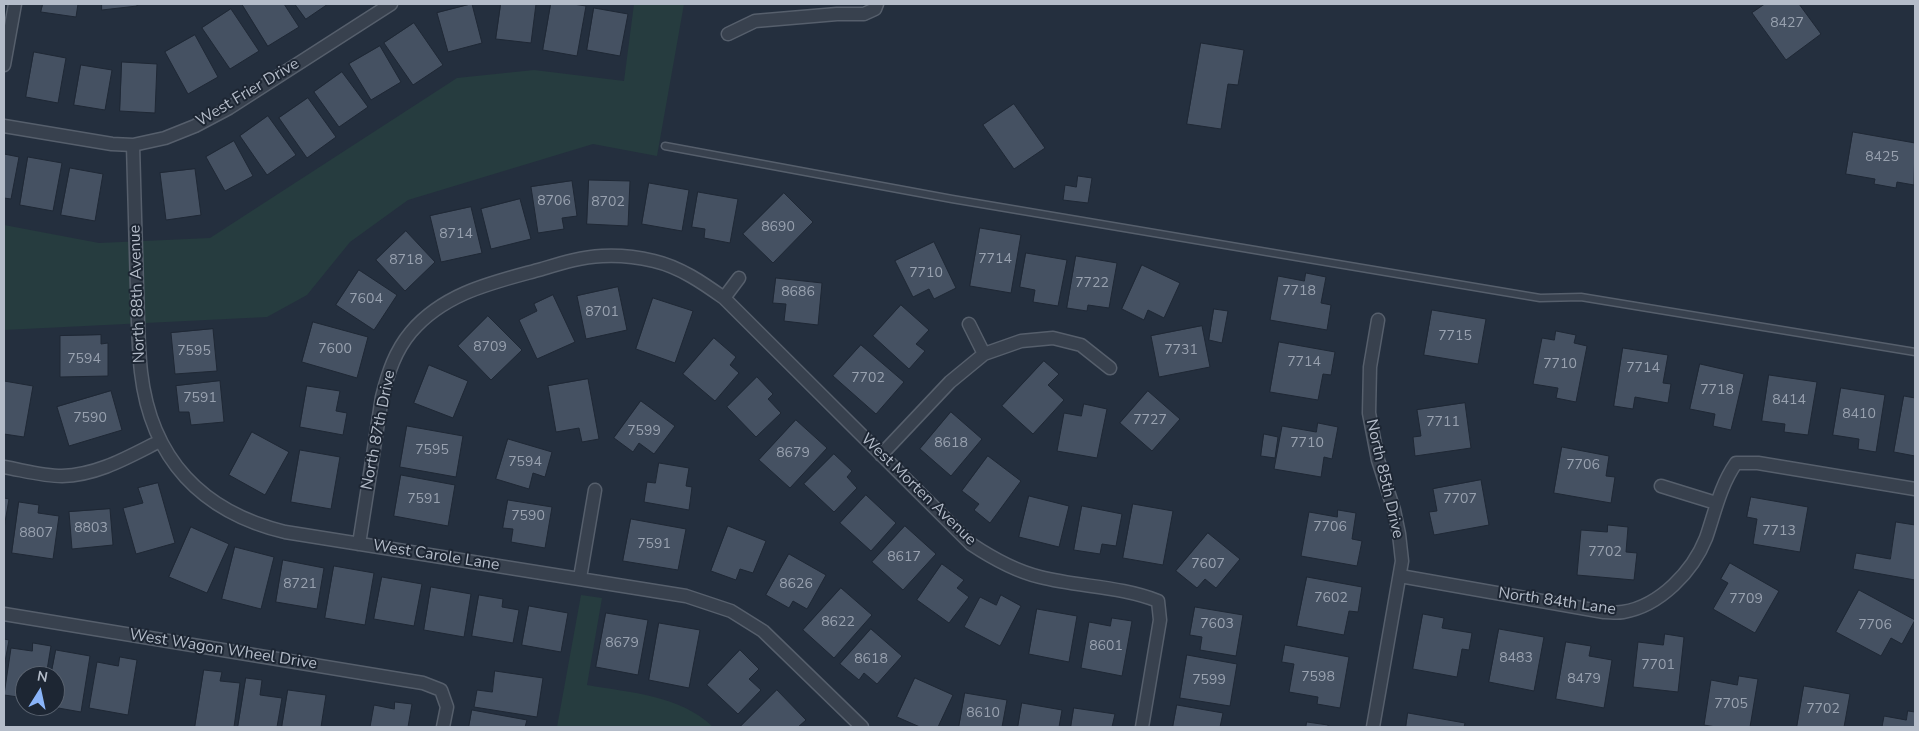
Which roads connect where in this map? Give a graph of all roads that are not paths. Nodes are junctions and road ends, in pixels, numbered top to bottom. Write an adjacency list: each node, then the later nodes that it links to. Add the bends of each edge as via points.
1 (15, 4): 5 (street)
2 (390, 4): 7 (street, West Frier Drive, via 229,108 164,138)
3 (876, 6): 4 (street, via 864,14 755,21)
4 (728, 34)
5 (4, 66)
6 (4, 126): 7 (street, West Frier Drive, via 112,144)
7 (133, 144): 17 (street, North 88th Avenue, via 141,373)
8 (665, 146): 14 (lane, via 952,199 1540,298 1581,297)
9 (739, 278): 10 (street)
10 (724, 298): 11 (street, West Morten Avenue, via 700,281 656,261 602,256 585,257 480,286); 18 (street, West Morten Avenue)
11 (441, 305): 24 (street, North 87th Drive, via 412,331 392,361 382,396)
12 (1378, 320): 25 (street, North 85th Drive, via 1370,367 1368,413 1399,534)
13 (969, 324): 15 (street)
14 (1915, 352)
15 (984, 354): 16 (street, via 1020,341 1054,338 1081,345); 18 (street, via 950,382)
16 (1110, 368)
17 (160, 441): 19 (street, via 108,467 87,473 61,476); 24 (street, West Carole Lane, via 191,483 213,502 240,518 285,532)
18 (881, 455): 30 (street, West Morten Avenue, via 971,544 1014,569 1041,578 1138,593 1158,601 1160,620)
19 (4, 467)
20 (1661, 486): 23 (street)
21 (1915, 489): 23 (street, North 84th Lane, via 1758,463 1736,464)
22 (595, 490): 26 (street)
23 (1716, 504): 25 (street, North 84th Lane, via 1705,538 1685,575 1641,607 1623,612 1604,612)
24 (359, 544): 26 (street, West Carole Lane)
25 (1400, 576): 31 (street, North 85th Drive)
26 (580, 578): 29 (street, West Carole Lane, via 686,596 731,611 763,631)
27 (4, 614): 28 (street, West Wagon Wheel Drive, via 423,683 440,690 446,707)
28 (443, 727)
29 (862, 727)
30 (1142, 727)
31 (1373, 727)

